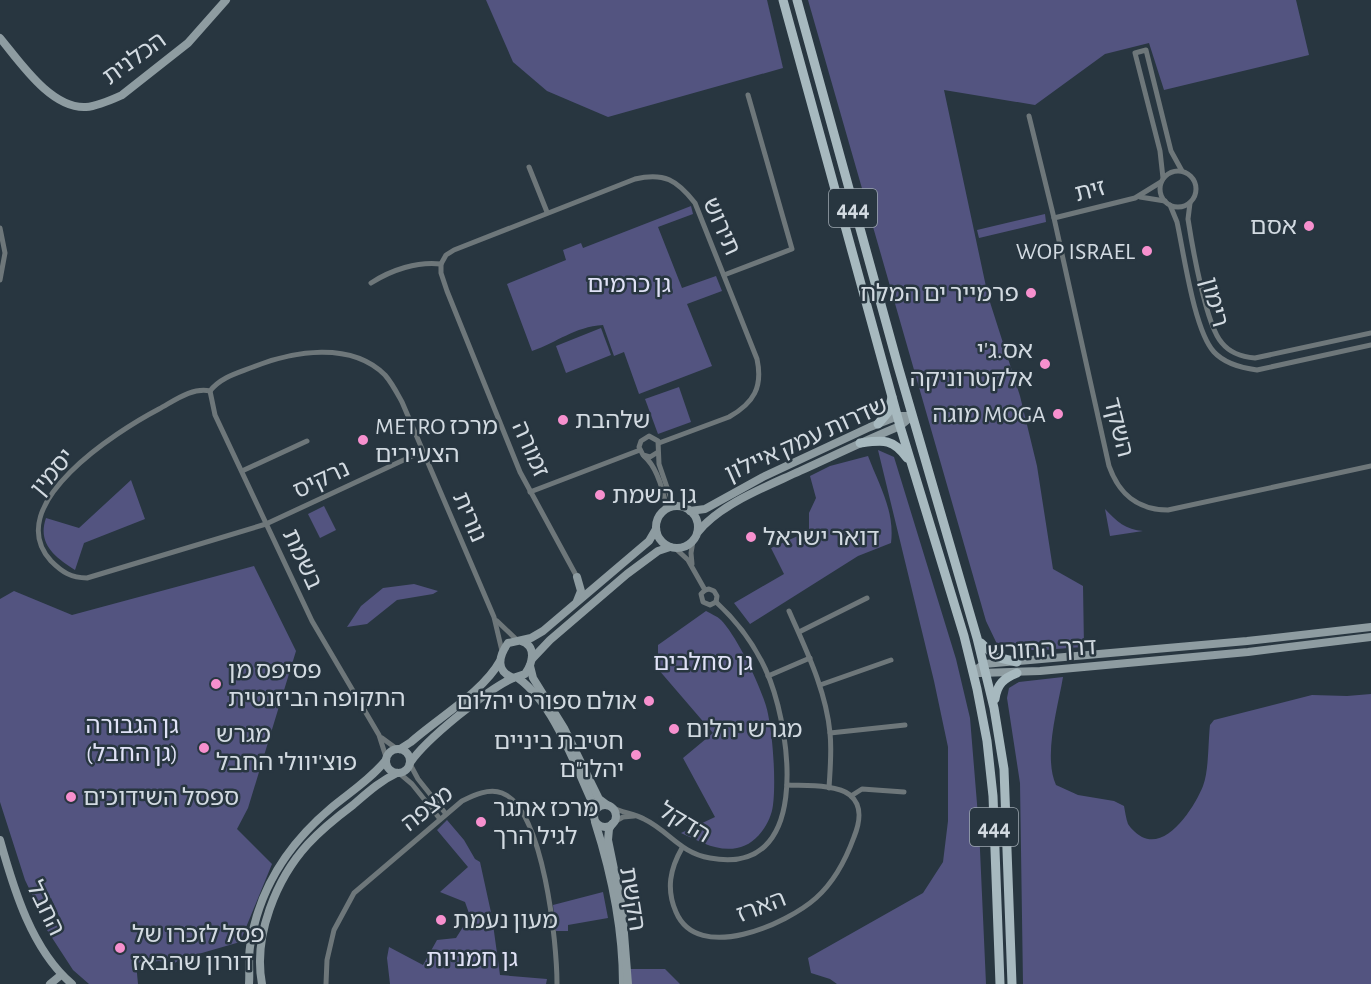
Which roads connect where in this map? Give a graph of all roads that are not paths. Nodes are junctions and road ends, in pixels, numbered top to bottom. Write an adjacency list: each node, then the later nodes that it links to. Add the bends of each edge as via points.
1 (226, 0): 4 (main road, הכלנית, via 188,43 122,95 84,107 57,99)
2 (783, 0): 23 (main road, 444)
3 (797, 0): 24 (main road, 444)
4 (0, 39)
5 (748, 95): 17 (street, via 792,249)
6 (1029, 116): 14 (street, השקד)
7 (529, 168): 13 (street)
8 (1182, 171): 9 (street, via 1171,172); 9 (street, via 1171,151 1146,50 1135,53 1160,151); 11 (street, via 1191,175 1196,186)
9 (1162, 180): 10 (street, זית); 12 (street, via 1160,193)
10 (1135, 198): 12 (street, זית, via 1155,198); 14 (street, זית)
11 (1190, 202): 12 (street, via 1180,207); 20 (street, רימון, via 1188,219 1210,318 1216,336 1225,346 1255,358)
12 (1167, 203): 21 (street, רימון, via 1177,222 1202,332 1222,359 1257,370)
13 (547, 212): 16 (street, תירוש, via 454,250); 17 (street, תירוש, via 635,179 662,177 683,189 695,203)
14 (1054, 218): 34 (street, השקד, via 1109,466 1128,498 1152,509 1168,510)
15 (0, 228): 18 (street, via 5,253)
16 (441, 264): 19 (street, via 420,263); 36 (street, זמורה, via 447,291)
17 (724, 275): 28 (street, תירוש, via 757,359 760,376 756,392 729,417)
18 (0, 280)
19 (371, 283)
20 (1371, 333)
21 (1371, 345)
22 (210, 391): 30 (street, נורית, via 219,381 281,358 307,353 343,354 384,375 402,402); 35 (street, בשמת, via 215,415); 40 (street, יסמין, via 185,395 130,424 62,479 38,520 40,545 58,569 69,576 87,578)
23 (892, 392): 25 (main road, 444); 26 (main road, via 889,411)
24 (912, 416): 25 (main road, שדרות עמק איילון); 57 (main road, 444)
25 (899, 421): 26 (main road, שדרות עמק איילון); 29 (main road, שדרות עמק איילון); 33 (main road, 444)
26 (879, 424): 38 (main road, שדרות עמק איילון, via 763,477 705,509)
27 (307, 441): 35 (street)
28 (659, 443): 31 (street, via 647,436 641,441); 32 (street)
29 (860, 443): 33 (main road, via 889,442 900,448); 42 (main road, שדרות עמק איילון, via 751,495 719,513)
30 (423, 452): 40 (street, נרקיס); 53 (street, נורית)
31 (641, 452): 32 (street, via 650,457); 36 (street); 39 (street, via 656,474 665,503)
32 (658, 452): 37 (street, via 669,495)
33 (911, 463): 65 (main road, 444)
34 (1371, 466)
35 (242, 471): 40 (street, בשמת)
36 (530, 492): 46 (street, זמורה)
37 (678, 506): 38 (main road); 39 (main road)
38 (690, 511): 42 (main road, via 697,520)
39 (662, 512): 41 (main road)
40 (267, 524): 73 (street, בשמת, via 322,640)
41 (656, 529): 44 (main road, via 660,540); 47 (main road, via 649,541)
42 (698, 532): 43 (main road)
43 (693, 541): 44 (main road); 45 (street)
44 (673, 547): 45 (street); 62 (main road, via 657,551 627,574 549,640)
45 (692, 566): 48 (street)
46 (577, 577): 47 (main road, via 586,584); 50 (main road, via 581,591)
47 (597, 584): 50 (main road)
48 (705, 590): 51 (street, via 714,591); 51 (street, via 701,594 703,602)
49 (867, 598): 55 (street)
50 (577, 602): 58 (main road, via 543,631)
51 (716, 602): 67 (street, הדקל, via 748,637)
52 (789, 611): 55 (street)
53 (494, 617): 58 (street, נורית); 59 (street, נורית)
54 (1371, 627): 63 (main road, דרך החורש)
55 (799, 632): 60 (street)
56 (1371, 637): 66 (main road, דרך החורש)
57 (977, 638): 63 (main road, via 996,657); 64 (main road, 444)
58 (519, 640): 59 (main road, via 508,644); 62 (main road, via 531,648)
59 (502, 656): 68 (main road, via 502,670); 74 (main road, via 483,683)
60 (810, 658): 67 (street); 69 (street)
61 (891, 660): 69 (street)
62 (531, 662): 68 (main road, via 525,674); 82 (main road, via 533,678 564,728 599,799)
63 (1017, 662): 64 (main road, דרך החורש)
64 (985, 669): 65 (main road, דרך החורש); 66 (main road, דרך החורש); 70 (main road, 444)
65 (973, 672): 99 (main road, 444, via 993,796)
66 (1017, 673): 70 (main road, via 1000,683)
67 (768, 676): 78 (street, הדקל, via 783,728)
68 (516, 678): 76 (main road, via 489,692 419,750); 85 (main road, הקשת, via 535,692 559,731 592,804)
69 (820, 685): 72 (street)
70 (994, 708): 100 (main road, 444, via 1004,769)
71 (905, 725): 72 (street)
72 (830, 734): 79 (street)
73 (379, 735): 74 (street, בשמת); 75 (street, בשמת)
74 (399, 749): 75 (main road); 76 (main road, via 407,753)
75 (386, 758): 77 (main road, via 388,768); 93 (main road, via 308,828 280,862 254,922)
76 (410, 764): 77 (main road); 83 (street)
77 (398, 773): 86 (street); 94 (main road, via 327,826 294,863 279,887 266,925 260,961)
78 (787, 785): 79 (street); 89 (street, הדקל, via 782,819 772,837 758,850 721,859)
79 (829, 788): 81 (street)
80 (904, 792): 81 (street, via 862,789)
81 (851, 796): 89 (street, הארז, via 859,822 836,873 806,907 760,930 709,937 682,924 670,888 673,865)
82 (609, 806): 84 (street, הדקל); 85 (main road, via 600,806); 87 (main road, via 615,812)
83 (446, 814): 86 (street, מצפה); 96 (street, מצפה, via 482,792 502,793 520,807 533,837 552,911)
84 (638, 816): 87 (street, הדקל, via 623,817); 89 (street, הדקל)
85 (594, 818): 87 (main road, via 604,827); 97 (main road, הקשת, via 617,909)
86 (440, 819): 95 (street, מצפה, via 354,893 334,930)
87 (613, 823): 98 (main road, הקשת, via 608,840 622,908)
88 (0, 840): 90 (main road, החבל, via 14,891)
89 (682, 848)
90 (61, 975): 91 (main road); 92 (main road, החבל)
91 (50, 984)
92 (72, 984)
93 (249, 984)
94 (262, 984)
95 (326, 984)
96 (557, 984)
97 (622, 984)
98 (628, 984)
99 (1000, 984)
100 (1012, 984)

